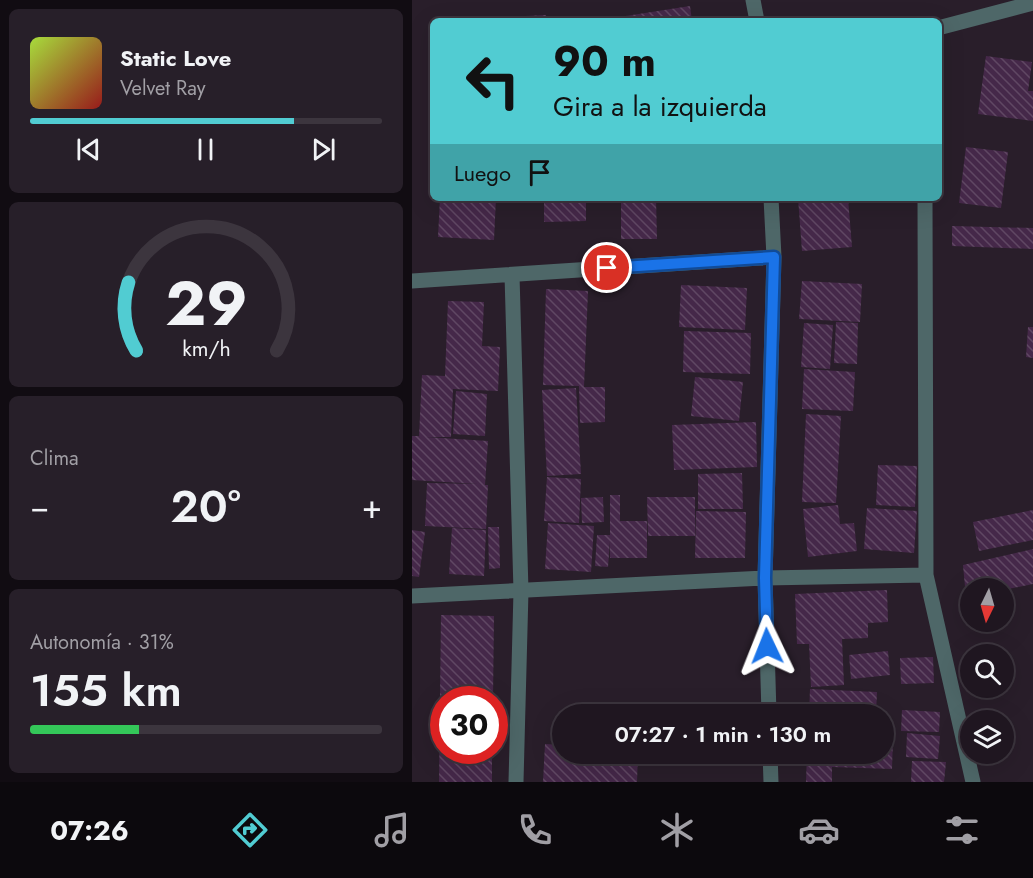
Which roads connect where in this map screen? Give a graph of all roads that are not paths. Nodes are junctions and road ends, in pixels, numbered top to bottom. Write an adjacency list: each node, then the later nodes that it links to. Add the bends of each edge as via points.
1 (753, 0): 3 (street)
2 (1033, 3): 4 (street)
3 (756, 18)
4 (942, 27)
5 (771, 201): 7 (street)
6 (925, 201): 10 (street)
7 (774, 257): 8 (street); 11 (street)
8 (512, 275): 9 (street); 12 (street)
9 (412, 281)
10 (926, 575): 11 (street); 18 (street)
11 (765, 578): 12 (street); 14 (street)
12 (521, 591): 13 (street); 16 (street)
13 (412, 596)
14 (769, 704)
15 (770, 764): 17 (street)
16 (516, 782)
17 (771, 782)
18 (973, 782)

